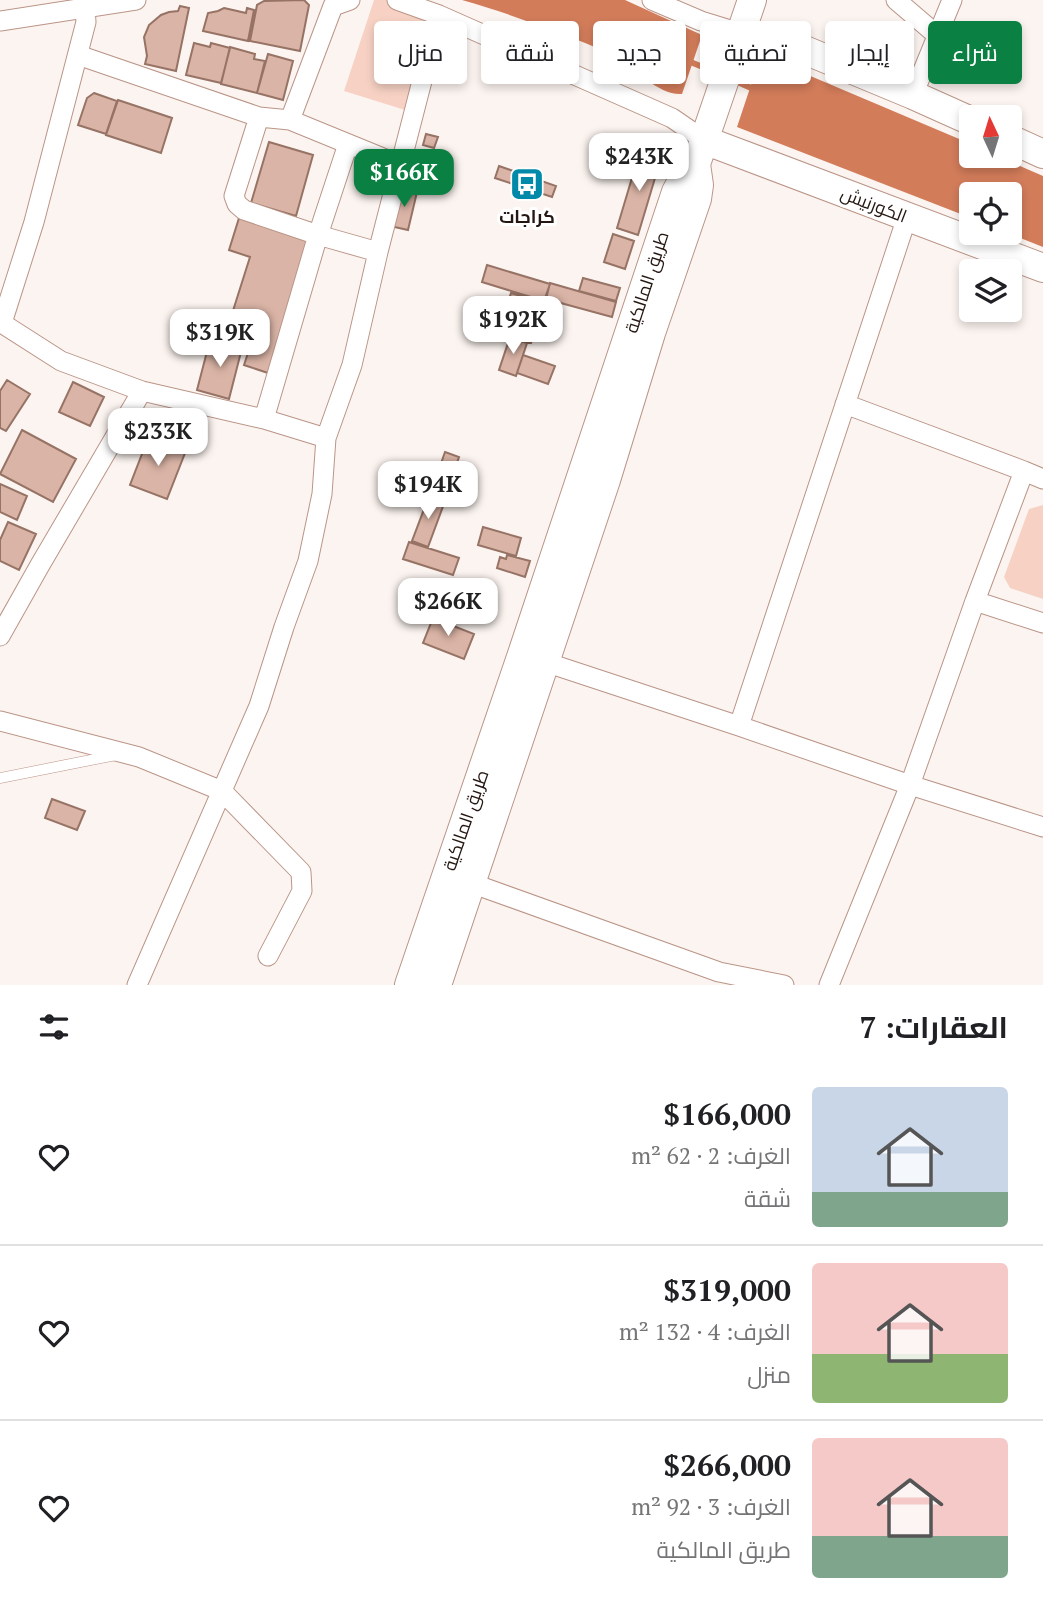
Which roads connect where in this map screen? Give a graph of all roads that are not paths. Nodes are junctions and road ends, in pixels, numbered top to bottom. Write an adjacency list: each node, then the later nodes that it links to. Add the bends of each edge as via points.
1 (136, 0): 8 (street)
2 (349, 0): 22 (street, via 333,6)
3 (397, 0): 9 (street)
4 (652, 0): 13 (street)
5 (752, 0): 11 (main road, طريق المالكية)
6 (896, 0): 14 (street)
7 (952, 0): 12 (street)
8 (85, 8): 10 (street); 16 (street)
9 (439, 15): 23 (street, via 672,118); 27 (street)
10 (0, 21)
11 (744, 21)
12 (944, 21)
13 (700, 22)
14 (928, 27)
15 (811, 52): 19 (main road)
16 (78, 55): 21 (street); 32 (street, via 34,222)
17 (928, 60): 19 (street)
18 (723, 84): 23 (main road, طريق المالكية)
19 (914, 94): 20 (main road)
20 (959, 115)
21 (259, 117): 22 (street); 29 (street, via 234,195 237,204)
22 (290, 120): 24 (street)
23 (704, 141): 28 (main road, الكورنيش); 42 (main road, طريق المالكية, via 676,192 641,330)
24 (348, 144): 27 (street); 29 (street)
25 (1022, 144): 26 (main road)
26 (1043, 154)
27 (400, 166): 30 (street)
28 (906, 217): 31 (main road, الكورنيش); 34 (street)
29 (318, 235): 30 (street); 35 (street)
30 (378, 252): 36 (street, via 352,365)
31 (1043, 268)
32 (1, 322): 33 (street, via 61,361)
33 (142, 391): 35 (street); 41 (street)
34 (845, 404): 37 (street); 44 (street)
35 (264, 419): 36 (street)
36 (327, 438): 48 (street, via 322,494 308,561 259,706)
37 (1024, 471): 38 (street); 39 (street)
38 (1043, 479)
39 (975, 601): 40 (street); 47 (street)
40 (1043, 623)
41 (0, 636)
42 (533, 658): 44 (street); 50 (main road, طريق المالكية)
43 (0, 722): 45 (street)
44 (739, 726): 47 (street)
45 (124, 754): 46 (lane); 48 (street)
46 (0, 778)
47 (910, 785): 49 (street); 57 (street)
48 (222, 792): 52 (street, via 301,872 302,891); 53 (street)
49 (1043, 827)
50 (473, 837): 51 (main road, طريق المالكية); 54 (main road, طريق المالكية)
51 (471, 883): 55 (main road, طريق المالكية); 56 (street, via 719,972)
52 (268, 956)
53 (137, 985)
54 (409, 985)
55 (436, 985)
56 (784, 985)
57 (829, 985)

